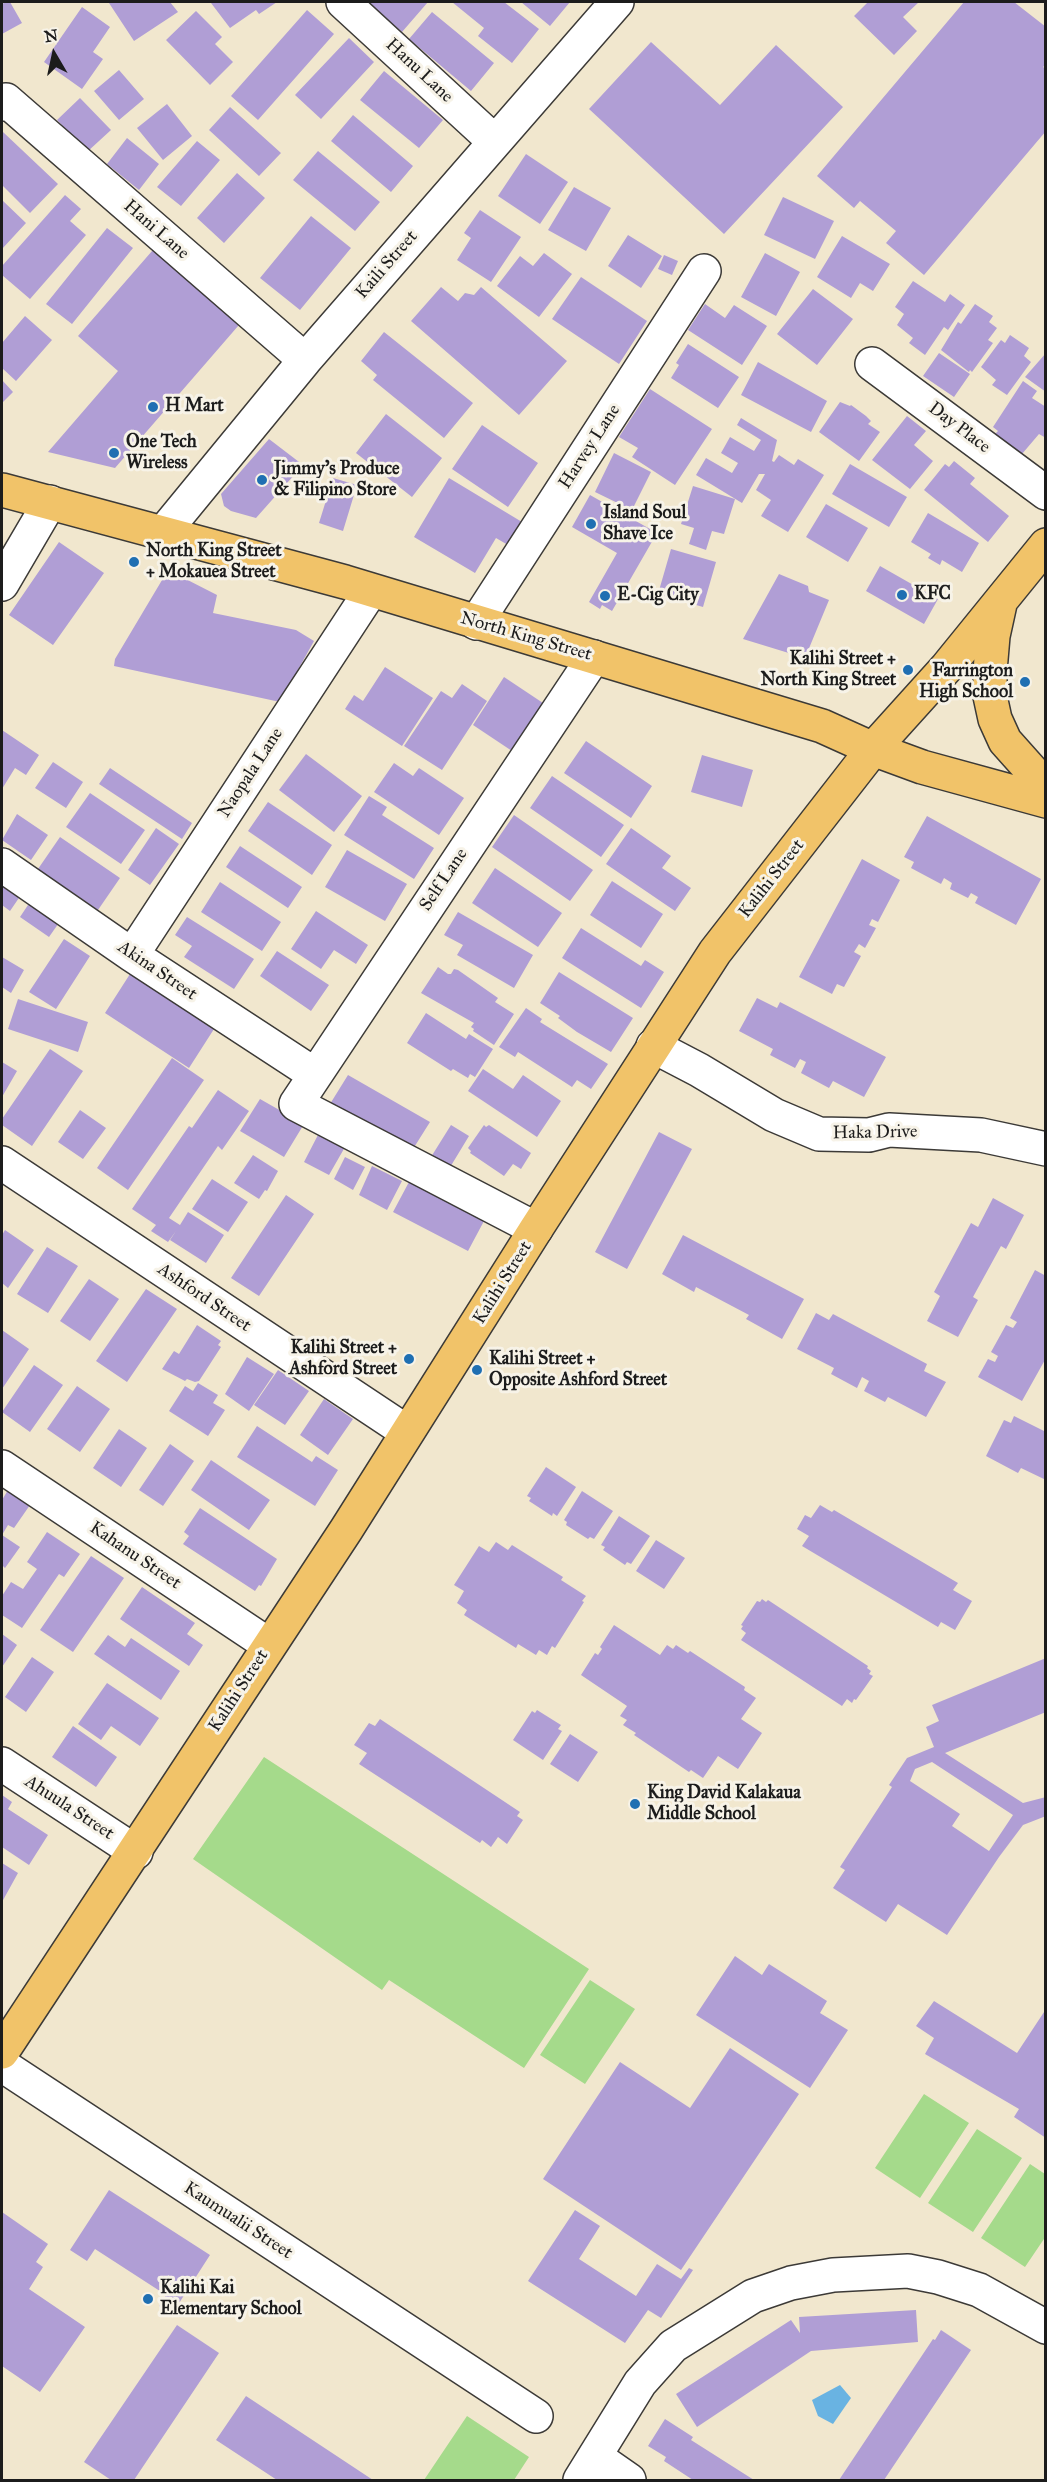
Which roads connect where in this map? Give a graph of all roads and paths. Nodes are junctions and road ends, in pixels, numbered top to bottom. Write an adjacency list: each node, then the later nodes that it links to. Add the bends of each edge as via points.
1 (343, 2): 4 (street, Hanu Lane)
2 (617, 2): 4 (street, Kaili Street)
3 (4, 102): 6 (street, Hani Lane)
4 (494, 141): 6 (street, Kaili Street)
5 (704, 271): 16 (street, Harvey Lane)
6 (305, 360): 11 (street, Kaili Street)
7 (872, 364): 9 (street, Day Place)
8 (2, 490): 10 (main road, North King Street)
9 (1046, 493)
10 (50, 502): 11 (main road, North King Street); 13 (street)
11 (163, 532): 14 (main road, North King Street)
12 (1046, 545): 15 (main road, Kalihi Street)
13 (2, 584)
14 (370, 592): 16 (main road, North King Street); 22 (street, Naopala Lane)
15 (1000, 600): 18 (main road, Kalihi Street); 19 (main road, via 990,671 995,719 1005,741)
16 (476, 622): 17 (main road, North King Street)
17 (594, 657): 18 (main road, North King Street, via 822,726); 24 (street, Self Lane)
18 (873, 749): 20 (main road, North King Street, via 922,767); 23 (main road, Kalihi Street, via 715,952)
19 (1046, 787)
20 (1046, 801)
21 (2, 865): 22 (street, Akina Street)
22 (132, 955): 24 (street, Akina Street)
23 (653, 1046): 25 (street, Haka Drive, via 774,1115 819,1134 868,1135 889,1130 981,1135); 27 (main road, Kalihi Street)
24 (314, 1074): 27 (street, Self Lane, via 296,1104)
25 (1046, 1149)
26 (2, 1163): 28 (street, Ashford Street)
27 (536, 1229): 28 (main road, Kalihi Street)
28 (407, 1432): 30 (main road, Kalihi Street)
29 (2, 1467): 30 (street, Kahanu Street)
30 (269, 1645): 32 (main road, Kalihi Street)
31 (2, 1764): 32 (street, Ahuula Street)
32 (136, 1852): 33 (main road, Kalihi Street)
33 (2, 2052)
34 (2, 2065): 36 (street, Kaumualii Street)
35 (1046, 2327): 37 (street, via 979,2290 908,2271 833,2275 791,2283 753,2296 673,2346 640,2383)
36 (536, 2416)
37 (588, 2469): 38 (street)
38 (629, 2481)

